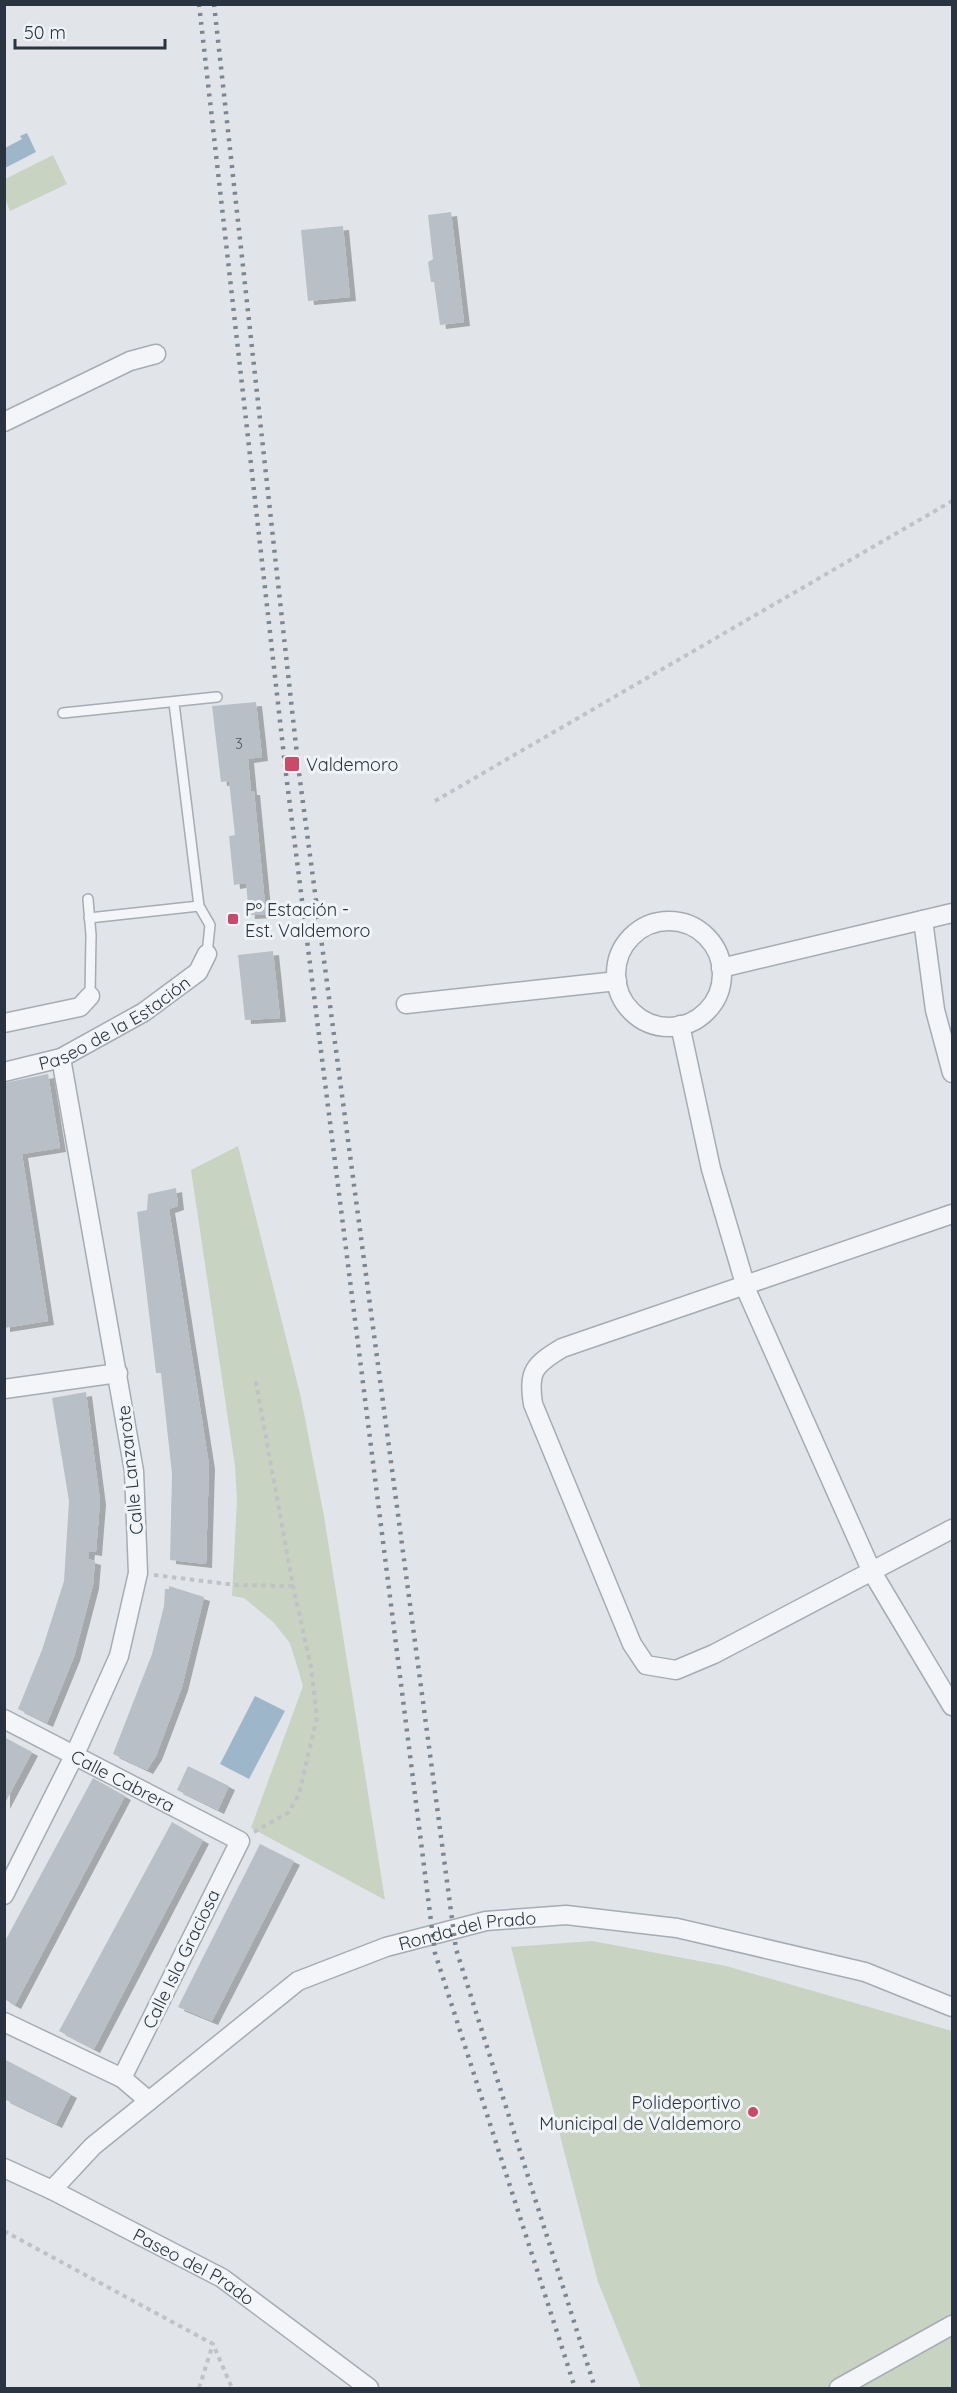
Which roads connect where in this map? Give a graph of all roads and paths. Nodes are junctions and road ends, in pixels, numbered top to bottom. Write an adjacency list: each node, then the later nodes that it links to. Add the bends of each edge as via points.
1 (156, 354): 2 (street, via 130,361)
2 (4, 422)
3 (952, 501): 7 (path)
4 (217, 697): 5 (lane)
5 (174, 703): 6 (lane); 9 (lane)
6 (63, 713)
7 (435, 801)
8 (88, 899): 11 (lane)
9 (199, 906): 11 (lane); 13 (lane, via 210,925)
10 (952, 913): 12 (street)
11 (89, 918): 16 (lane)
12 (923, 920): 14 (street); 22 (street, via 935,1010)
13 (207, 954): 20 (street, Paseo de la Estación, via 198,972 144,1012)
14 (721, 968): 15 (street, via 717,952 694,927 660,922 629,939 620,954); 19 (street, via 721,986 714,1002 703,1015)
15 (617, 981): 17 (street); 19 (street, via 625,1005 638,1017 654,1025)
16 (90, 996): 18 (street, Paseo de la Estación, via 80,1007)
17 (406, 1004)
18 (4, 1023)
19 (680, 1025): 24 (street, via 711,1169)
20 (61, 1058): 21 (street, Paseo de la Estación); 25 (street, Calle Lanzarote)
21 (4, 1072)
22 (952, 1073)
23 (952, 1214): 24 (street)
24 (746, 1285): 29 (street); 29 (street, via 562,1348 539,1362 530,1381 533,1404 632,1644 646,1665 676,1670)
25 (118, 1373): 27 (street); 30 (street, Calle Lanzarote, via 134,1471)
26 (255, 1377): 31 (path)
27 (4, 1389)
28 (952, 1529): 29 (street)
29 (872, 1572): 32 (street)
30 (138, 1573): 31 (path, via 236,1585); 34 (street, Calle Lanzarote, via 118,1656)
31 (293, 1586): 35 (path, via 315,1688 317,1717 299,1794 289,1812)
32 (952, 1706)
33 (4, 1719): 34 (street, Calle Cabrera)
34 (75, 1754): 35 (street, Calle Cabrera); 36 (street, Calle Lanzarote)
35 (240, 1841): 39 (street, Calle Isla Graciosa)
36 (4, 1895)
37 (952, 2007): 40 (street, Ronda del Prado, via 865,1972 676,1928 566,1915 486,1921 386,1947 298,1981)
38 (4, 2022): 39 (street)
39 (122, 2078): 40 (street)
40 (149, 2101): 42 (street, Ronda del Prado, via 93,2146)
41 (4, 2168): 42 (street, Paseo del Prado)
42 (52, 2190): 48 (street, Paseo del Prado, via 222,2278)
43 (4, 2231): 45 (path)
44 (952, 2325): 49 (street)
45 (213, 2344): 46 (path); 47 (path)
46 (199, 2388)
47 (232, 2388)
48 (369, 2388)
49 (839, 2388)

